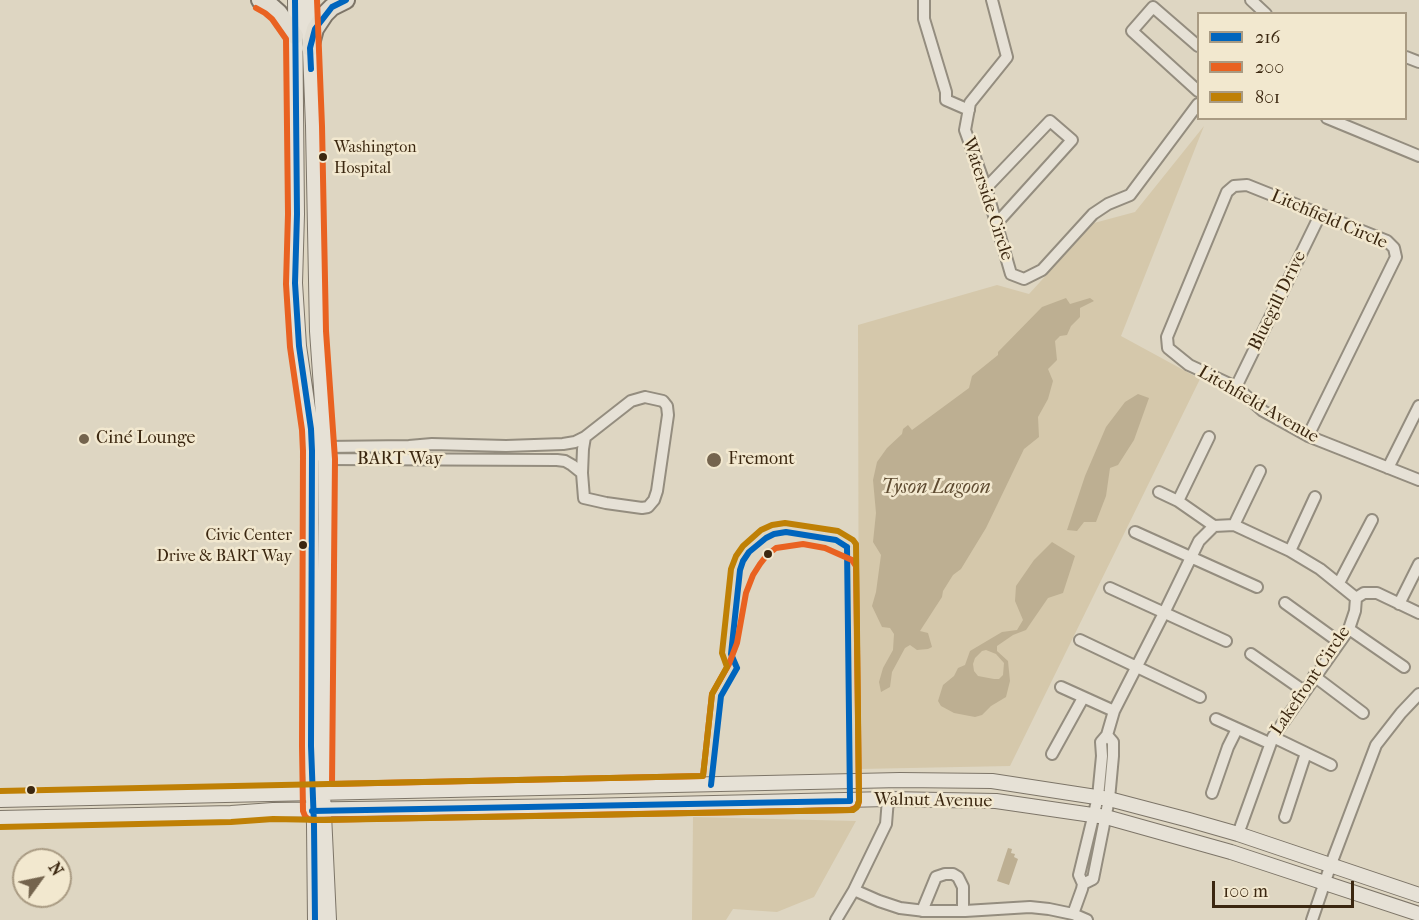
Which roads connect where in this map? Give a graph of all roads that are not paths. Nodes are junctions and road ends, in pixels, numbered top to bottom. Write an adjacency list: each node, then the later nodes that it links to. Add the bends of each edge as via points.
1 (260, 0): 9 (main road, via 279,13)
2 (295, 0): 9 (main road)
3 (308, 0): 11 (main road)
4 (346, 0): 11 (main road, via 325,14 315,29)
5 (924, 0): 14 (street, Waterside Circle, via 924,19 946,96)
6 (992, 0): 14 (street, via 1007,57)
7 (1251, 0): 8 (street)
8 (1264, 12)
9 (295, 36): 26 (main road, via 295,283 311,429)
10 (1197, 45): 12 (street, via 1154,7 1132,31)
11 (310, 48): 26 (main road)
12 (1197, 91)
13 (1197, 105): 19 (street, Waterside Circle, via 1130,195 1093,214 1041,270 1024,279 1011,274)
14 (969, 107): 17 (street, Waterside Circle, via 964,130)
15 (1332, 120): 16 (street)
16 (1419, 156)
17 (986, 188): 19 (street, Waterside Circle); 19 (street, via 1050,121 1072,140)
18 (1320, 215): 20 (street, Litchfield Circle, via 1247,185 1234,186 1227,192 1167,337); 21 (street, Bluegill Drive); 23 (street, Litchfield Circle, via 1387,242 1396,257)
19 (996, 224)
20 (1168, 348): 21 (street, Litchfield Avenue, via 1189,365)
21 (1236, 387): 23 (street, Litchfield Avenue, via 1263,411)
22 (1419, 406): 27 (street)
23 (1308, 436): 27 (street, Litchfield Avenue)
24 (585, 437): 26 (street, BART Way, via 558,445 432,444); 29 (street, BART Way); 29 (street, BART Way, via 637,398 656,398 667,406 657,491 648,507 584,498)
25 (1209, 438): 33 (street)
26 (321, 452): 29 (street, BART Way, via 557,460); 70 (main road)
27 (1388, 468): 30 (street, Litchfield Avenue)
28 (1260, 471): 35 (street)
29 (582, 473)
30 (1419, 480)
31 (1159, 492): 33 (street)
32 (1315, 497): 38 (street)
33 (1178, 501): 36 (street)
34 (1372, 520): 41 (street)
35 (1234, 525): 36 (street); 38 (street)
36 (1214, 526): 39 (street, via 1199,541)
37 (1135, 532): 39 (street)
38 (1290, 551): 41 (street)
39 (1191, 558): 42 (street); 47 (street)
40 (1419, 564): 46 (street)
41 (1339, 583): 44 (street)
42 (1257, 587)
43 (1110, 588): 47 (street)
44 (1356, 598): 46 (street, via 1364,593 1377,594); 49 (street, Lakefront Circle)
45 (1285, 603): 52 (street)
46 (1399, 604): 48 (street)
47 (1164, 613): 51 (street); 54 (street)
48 (1419, 613)
49 (1349, 629): 52 (street, Lakefront Circle); 55 (street)
50 (1080, 640): 54 (street)
51 (1226, 641)
52 (1339, 642): 56 (street, Lakefront Circle)
53 (1251, 654): 58 (street)
54 (1137, 667): 60 (street); 62 (street)
55 (1404, 667)
56 (1314, 676): 58 (street, Lakefront Circle); 63 (street)
57 (1061, 687): 61 (street)
58 (1304, 691): 66 (street, Lakefront Circle)
59 (1419, 694): 80 (street, via 1376,745)
60 (1200, 697)
61 (1083, 698): 62 (street); 68 (street)
62 (1114, 711): 72 (street, via 1107,735 1113,742 1113,756)
63 (1363, 712)
64 (1216, 719): 65 (street)
65 (1237, 729): 66 (street); 71 (street)
66 (1271, 740): 67 (street); 79 (street, Lakefront Circle)
67 (1306, 753): 69 (street); 77 (street)
68 (1052, 754)
69 (1331, 765)
70 (318, 793): 72 (main road, Walnut Avenue, via 900,780 998,782); 74 (main road, Walnut Avenue); 75 (main road)
71 (1212, 793)
72 (1103, 798): 76 (street); 79 (main road, Walnut Avenue)
73 (888, 799): 75 (main road, Walnut Avenue); 76 (main road, Walnut Avenue, via 996,801); 82 (street, via 886,824)
74 (0, 800)
75 (318, 810): 78 (main road, Walnut Avenue); 89 (main road); 90 (main road)
76 (1100, 816): 81 (main road, Walnut Avenue, via 1232,852); 86 (street, via 1079,875 1083,884)
77 (1285, 817)
78 (0, 818)
79 (1238, 834): 80 (main road, Walnut Avenue)
80 (1331, 864): 81 (street); 83 (main road, Walnut Avenue)
81 (1324, 883): 87 (main road, Walnut Avenue); 93 (street)
82 (854, 890): 84 (street, via 900,908); 91 (street)
83 (1419, 895)
84 (922, 911): 85 (street, via 936,877 945,874 958,877 963,887); 88 (street)
85 (963, 911): 86 (street, via 1030,906); 88 (street)
86 (1073, 914): 92 (street)
87 (1419, 914)
88 (941, 916)
89 (315, 920)
90 (328, 920)
91 (836, 920)
92 (1087, 920)
93 (1312, 920)

